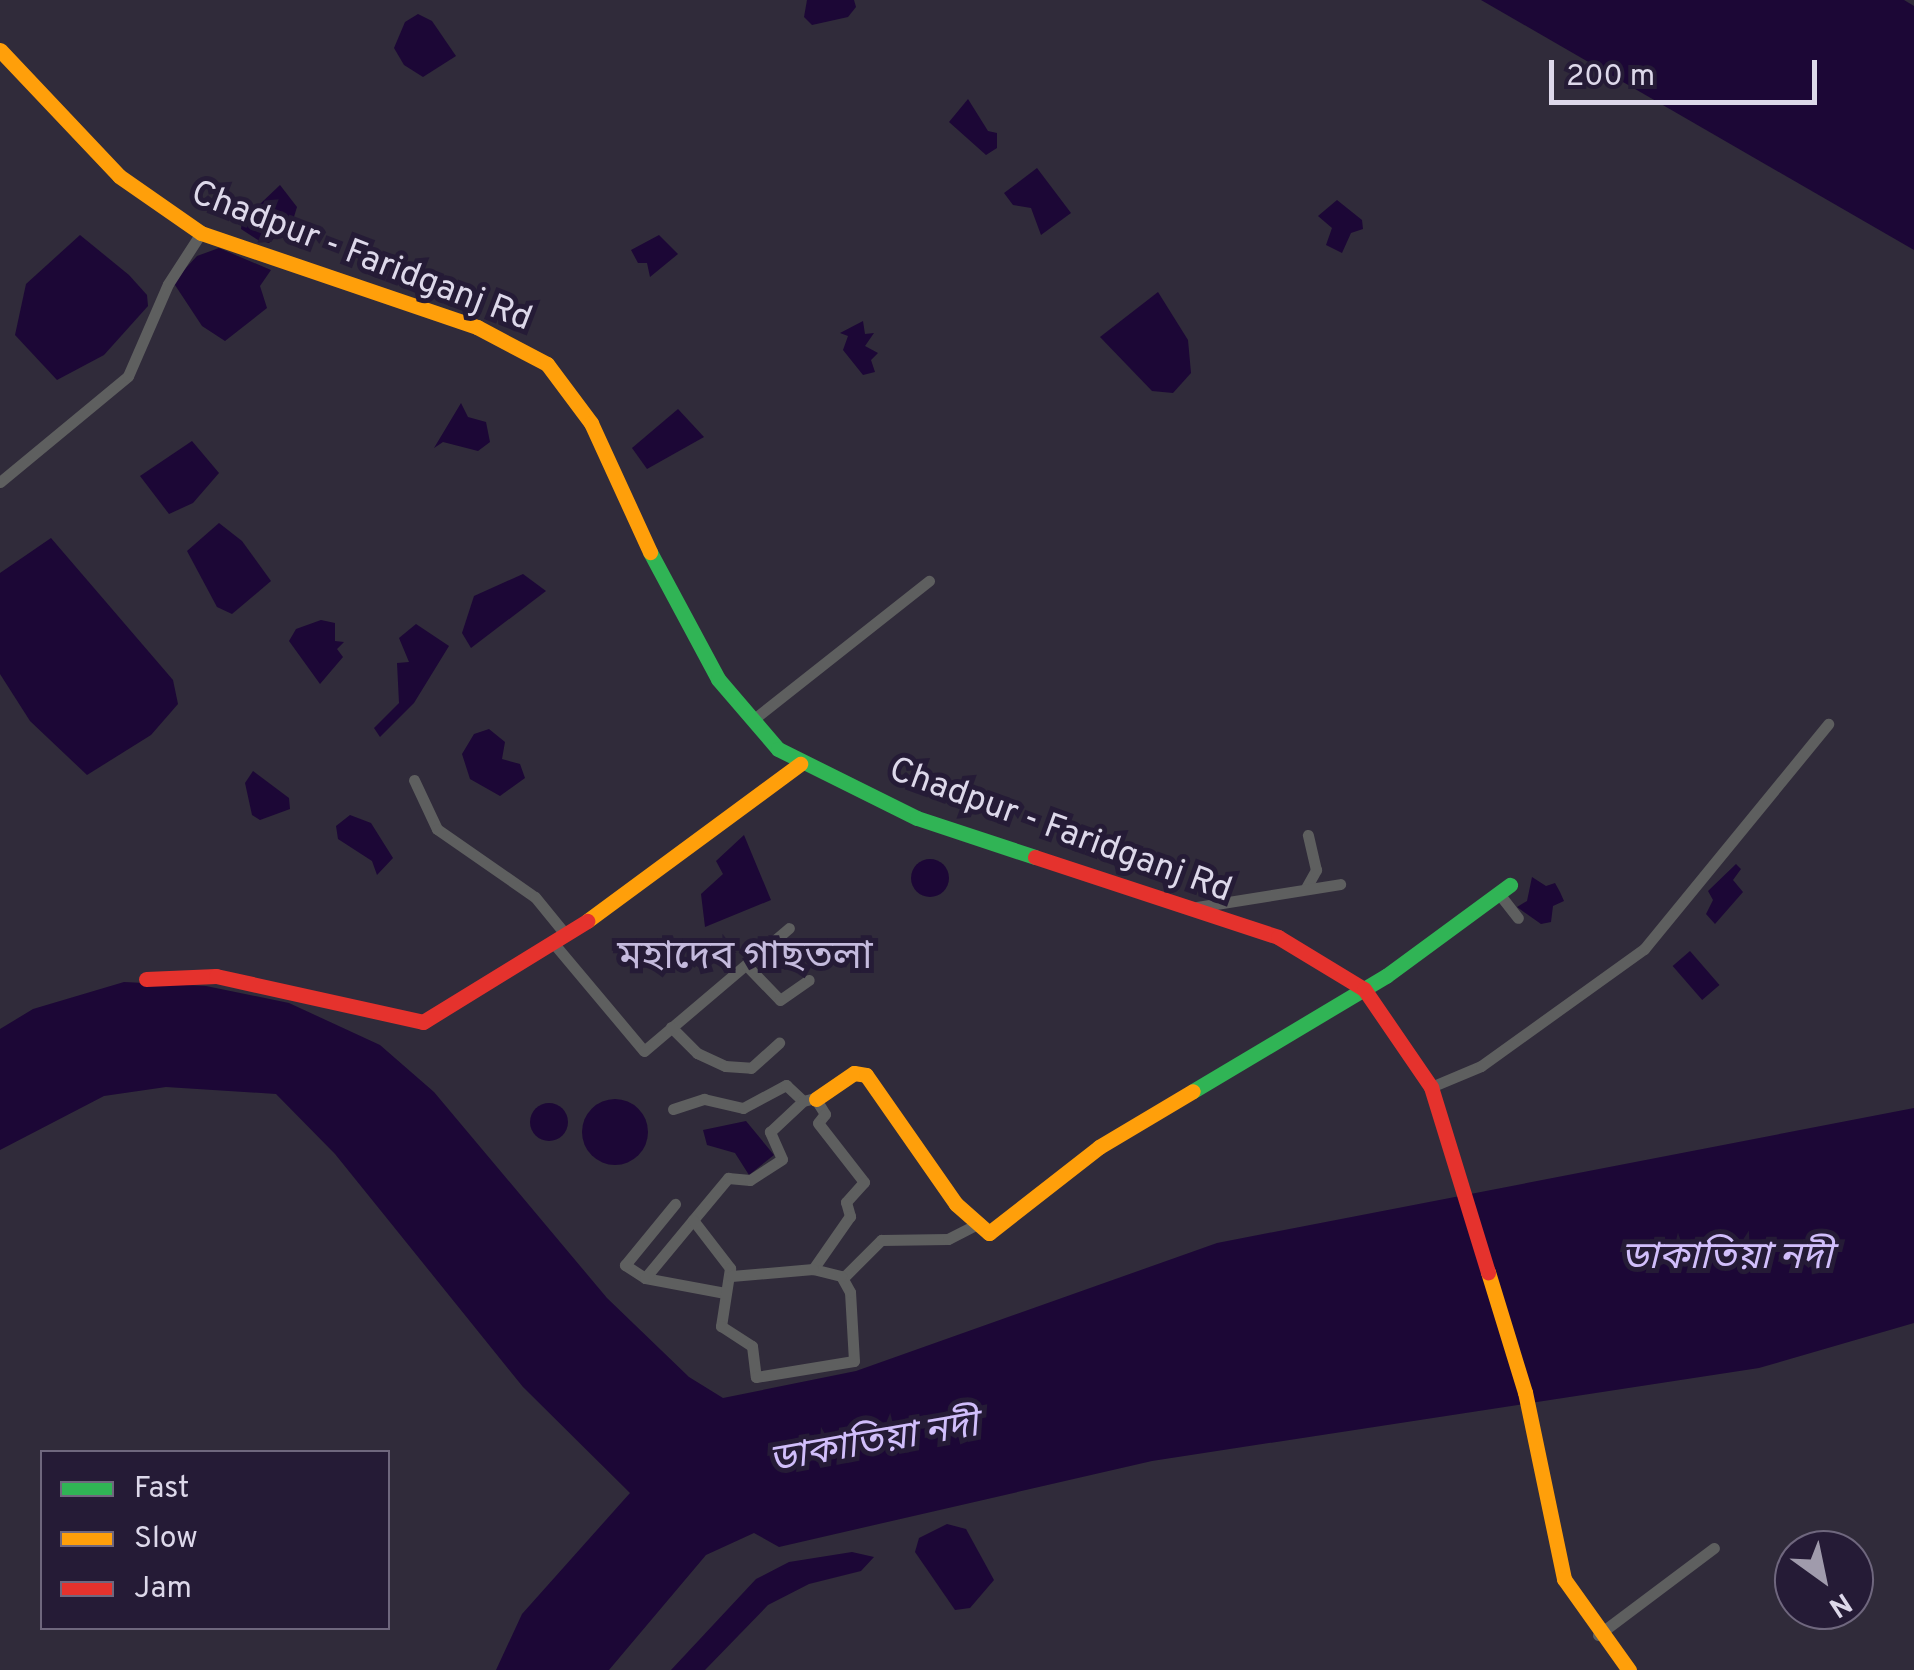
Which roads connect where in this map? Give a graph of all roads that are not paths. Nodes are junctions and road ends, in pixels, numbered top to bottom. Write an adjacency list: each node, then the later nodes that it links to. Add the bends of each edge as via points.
1 (0, 50): 2 (main road, Chadpur - Faridganj Rd, via 119,176)
2 (201, 233): 3 (street, via 168,284 128,376); 5 (main road, Chadpur - Faridganj Rd, via 478,327 547,364 591,424 675,607 718,679)
3 (0, 482)
4 (929, 581): 5 (street)
5 (754, 719): 7 (main road, Chadpur - Faridganj Rd)
6 (1828, 724): 23 (street, via 1644,949 1481,1066)
7 (800, 764): 13 (main road, Chadpur - Faridganj Rd, via 916,818 1108,886); 16 (main road)
8 (414, 780): 16 (street, via 437,829 535,897)
9 (1308, 835): 11 (street, via 1316,870)
10 (1340, 884): 11 (street)
11 (1306, 888): 13 (street)
12 (1505, 890): 14 (street); 20 (main road)
13 (1192, 908): 20 (main road, Chadpur - Faridganj Rd, via 1278,937)
14 (1518, 918)
15 (789, 928): 17 (street)
16 (560, 940): 18 (main road, via 423,1022 216,976); 21 (street, via 644,1051)
17 (747, 966): 19 (street, via 780,1000); 21 (street)
18 (146, 978)
19 (808, 980)
20 (1364, 989): 23 (main road, Chadpur - Faridganj Rd); 28 (main road, via 1098,1147 992,1231)
21 (671, 1028): 22 (street, via 698,1054 725,1066 752,1068)
22 (779, 1043)
23 (1430, 1087): 35 (main road, Chadpur - Faridganj Rd, via 1524,1392 1564,1578)
24 (810, 1100): 25 (street, via 786,1085 743,1108 704,1099); 27 (street, via 770,1132 782,1159 750,1180 728,1178); 28 (main road, via 854,1073 866,1075 956,1204); 29 (street, via 826,1114 818,1123 864,1182 846,1202 850,1216)
25 (672, 1109)
26 (675, 1204): 31 (street, via 625,1264)
27 (693, 1220): 30 (street); 31 (street)
28 (980, 1224): 32 (street, via 948,1239 882,1240)
29 (813, 1269): 30 (street); 32 (street)
30 (731, 1276): 33 (street)
31 (646, 1278): 33 (street)
32 (843, 1278): 33 (street, via 850,1292 854,1361 761,1379 753,1372 752,1346 721,1326)
33 (726, 1293)
34 (1714, 1548): 35 (street)
35 (1598, 1635): 36 (main road, Chadpur - Faridganj Rd)
36 (1629, 1670)

